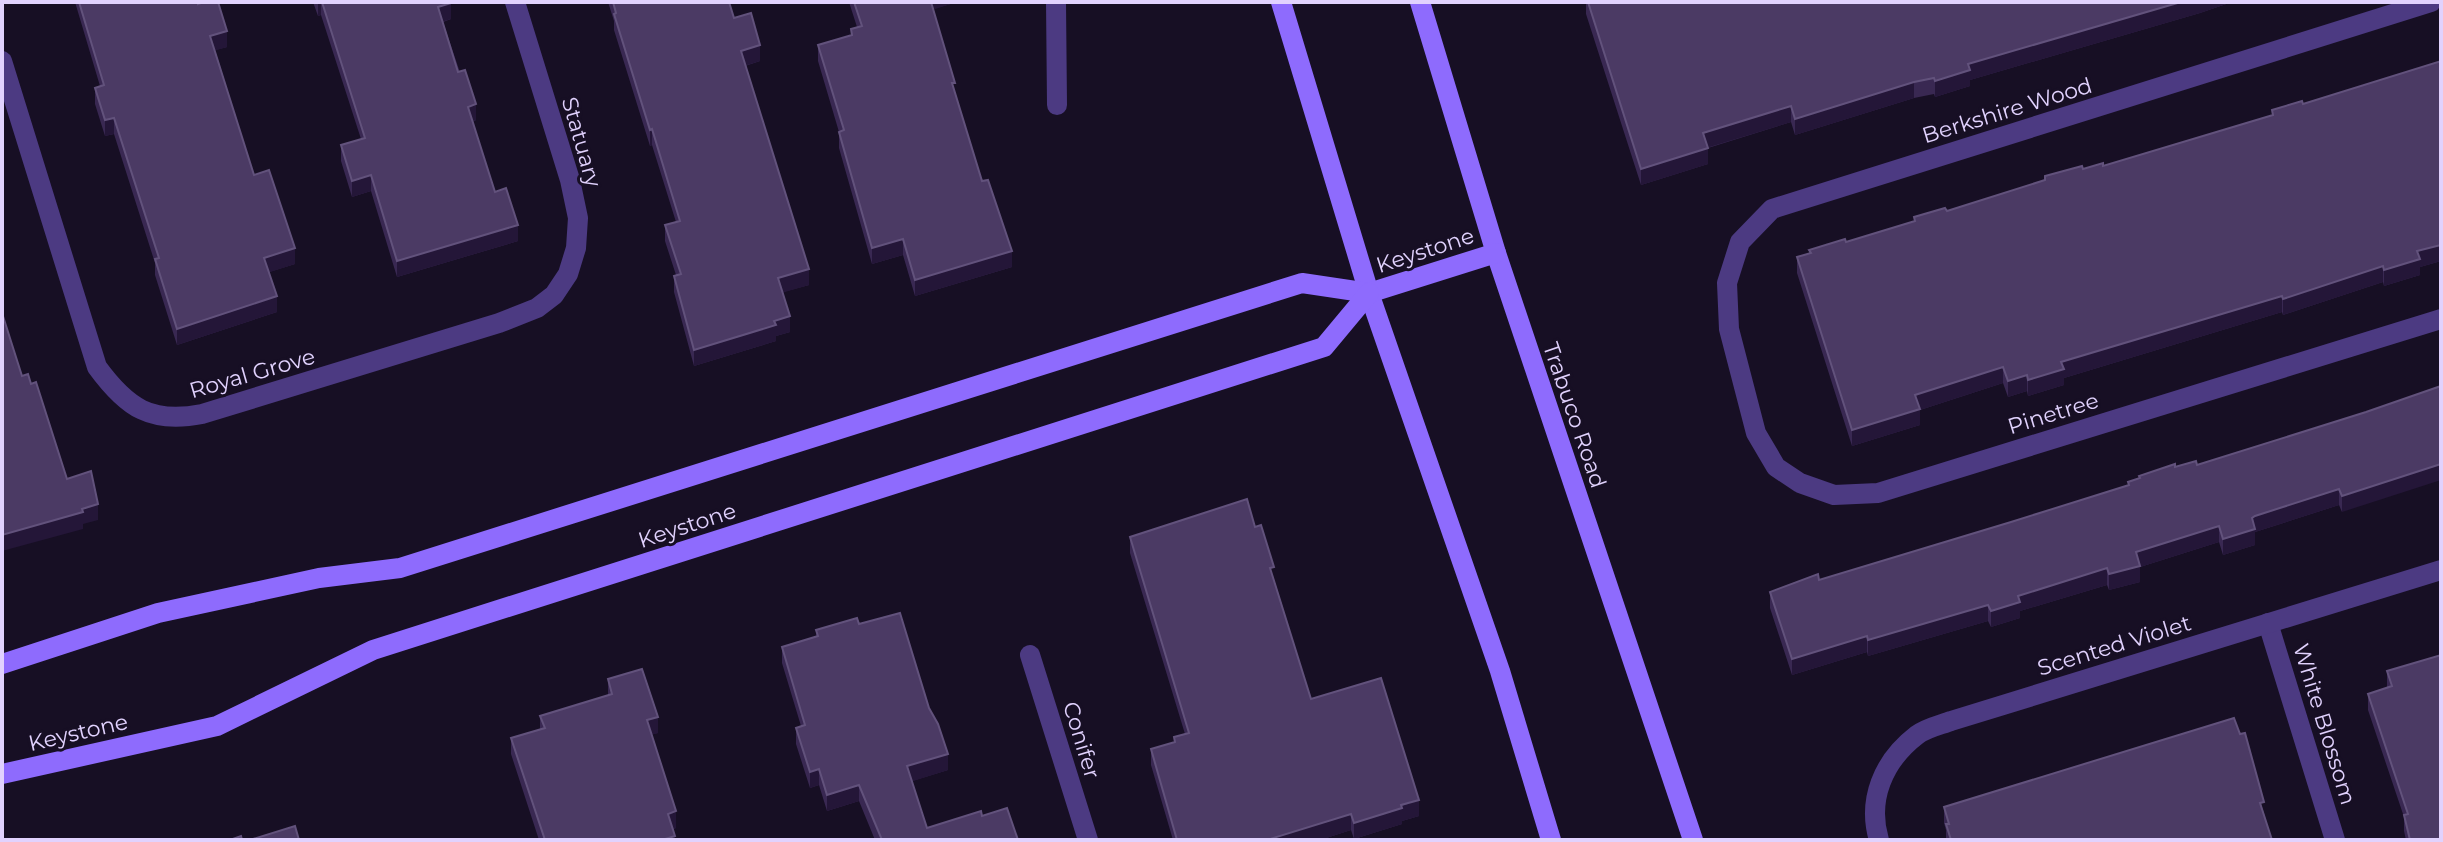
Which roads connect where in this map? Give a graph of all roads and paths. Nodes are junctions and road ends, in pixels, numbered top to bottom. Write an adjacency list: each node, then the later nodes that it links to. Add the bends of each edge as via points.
1 (515, 2): 10 (street, Statuary, via 578,218 568,274)
2 (1056, 2): 7 (street)
3 (1281, 2): 9 (street)
4 (1420, 2): 8 (street, Trabuco Road)
5 (2431, 2): 12 (street, Berkshire Wood, via 1772,209 1740,242 1727,283 1729,329)
6 (2, 61): 10 (street, Royal Grove, via 97,367 132,406 159,417 202,414 499,323)
7 (1057, 105)
8 (1496, 253): 9 (street, Keystone); 20 (street, Trabuco Road)
9 (1369, 293): 16 (street, Keystone, via 1302,283 400,568 319,578 158,613); 17 (street, Keystone, via 1324,347 373,650 217,726); 19 (street, via 1500,671)
10 (554, 295)
11 (2441, 319): 12 (street, Pinetree, via 1878,493 1834,495 1776,467 1756,433)
12 (1740, 377)
13 (2441, 570): 14 (street, Scented Violet)
14 (2268, 623): 21 (street, Scented Violet, via 1918,734 1882,777 1873,806); 22 (street, White Blossom)
15 (1030, 655): 18 (street, Conifer)
16 (2, 664)
17 (2, 774)
18 (1088, 840)
19 (1551, 840)
20 (1693, 840)
21 (1879, 840)
22 (2335, 840)

